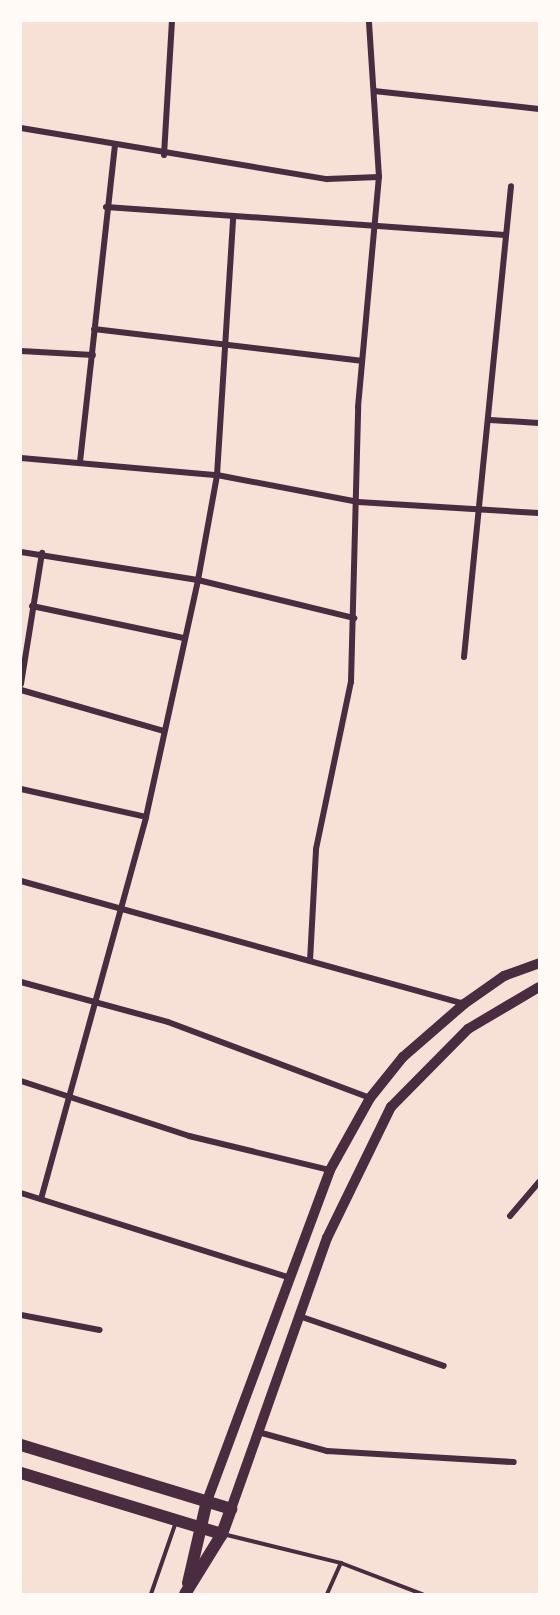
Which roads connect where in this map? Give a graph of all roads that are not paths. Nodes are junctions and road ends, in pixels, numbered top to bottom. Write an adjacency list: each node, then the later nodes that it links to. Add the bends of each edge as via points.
1 (172, 21): 7 (street)
2 (369, 21): 3 (street)
3 (374, 91): 4 (street); 8 (street)
4 (539, 109)
5 (21, 128): 6 (street)
6 (115, 147): 7 (street); 10 (street)
7 (164, 155): 8 (street, via 327,179)
8 (379, 177): 12 (street)
9 (511, 186): 13 (street)
10 (106, 207): 11 (street); 14 (street)
11 (233, 219): 12 (street); 15 (street)
12 (373, 227): 13 (street); 18 (street)
13 (505, 235): 19 (street)
14 (94, 328): 15 (street); 17 (street)
15 (223, 341): 18 (street); 23 (street)
16 (21, 351): 17 (street)
17 (93, 355): 22 (street)
18 (361, 361): 24 (street)
19 (490, 420): 20 (street); 25 (street)
20 (539, 423)
21 (21, 458): 22 (street)
22 (80, 462): 23 (street)
23 (217, 476): 24 (street); 29 (street)
24 (358, 502): 25 (street); 31 (street)
25 (481, 507): 26 (street); 33 (street)
26 (539, 513)
27 (21, 552): 28 (street)
28 (42, 553): 29 (street); 30 (street)
29 (198, 580): 31 (street); 32 (street)
30 (32, 606): 32 (street); 34 (street)
31 (354, 618): 41 (street, via 351,682 316,849)
32 (184, 638): 36 (street)
33 (464, 657)
34 (21, 684)
35 (21, 690): 36 (street)
36 (164, 730): 38 (street)
37 (21, 789): 38 (street)
38 (146, 817): 40 (street)
39 (21, 881): 40 (street)
40 (117, 911): 41 (street); 45 (street)
41 (310, 961): 46 (street)
42 (539, 963): 46 (street, via 504,976)
43 (21, 982): 45 (street)
44 (539, 987): 57 (street, via 468,1029 391,1107 345,1197)
45 (94, 999): 48 (street); 49 (street)
46 (464, 1004): 49 (street, via 403,1057)
47 (21, 1082): 48 (street)
48 (68, 1096): 50 (street, via 189,1136); 53 (street)
49 (370, 1098): 50 (street)
50 (330, 1170): 55 (street)
51 (539, 1182): 54 (street)
52 (21, 1193): 53 (street)
53 (41, 1199): 55 (street)
54 (510, 1216)
55 (287, 1277): 64 (street)
56 (21, 1315): 58 (street)
57 (299, 1316): 59 (street); 60 (street)
58 (100, 1330)
59 (444, 1366)
60 (258, 1432): 62 (street, via 327,1451); 65 (street)
61 (21, 1445): 64 (main road)
62 (514, 1462)
63 (21, 1473): 66 (main road)
64 (207, 1501): 65 (main road); 67 (main road)
65 (231, 1509): 68 (main road)
66 (178, 1519): 67 (main road); 71 (lane)
67 (199, 1526): 68 (main road); 70 (main road)
68 (222, 1534): 69 (lane); 70 (main road)
69 (341, 1563): 72 (lane); 73 (lane)
70 (186, 1592)
71 (151, 1594)
72 (327, 1594)
73 (422, 1594)

